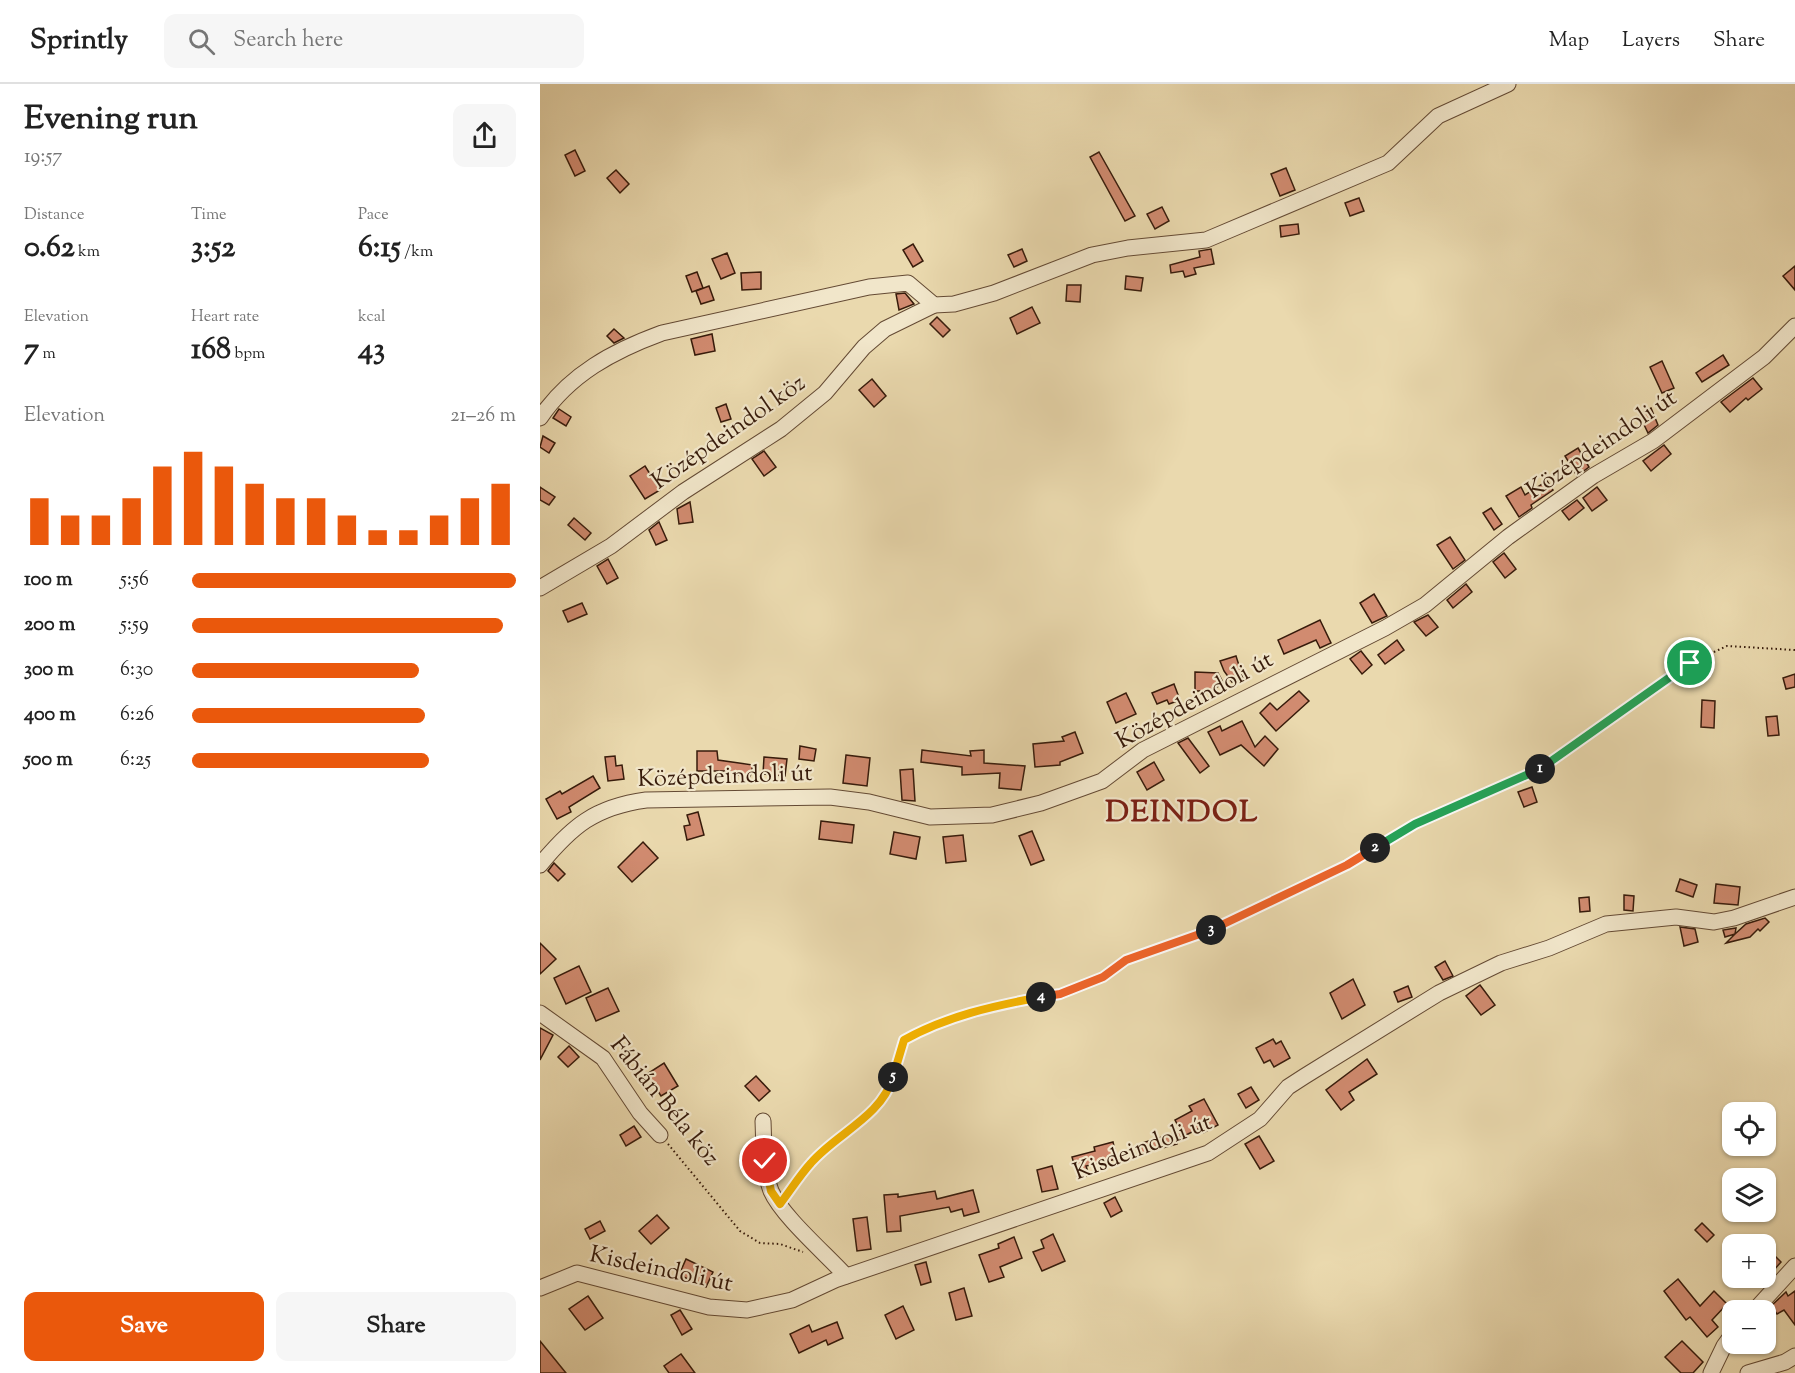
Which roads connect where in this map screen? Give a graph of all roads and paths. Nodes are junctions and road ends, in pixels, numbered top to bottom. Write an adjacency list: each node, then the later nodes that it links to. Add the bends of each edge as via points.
1 (1508, 84): 2 (street, Középdeindol köz, via 1438,116 1388,163 1206,240 1092,255 994,293)
2 (934, 305): 4 (street, via 908,283 869,287 662,333 635,343 564,387); 5 (street, Középdeindol köz, via 885,329 864,347 825,393 782,429 683,492 611,546)
3 (1795, 326): 7 (street, Középdeindoli út, via 1764,357 1653,441 1574,489 1425,604 1143,750 1102,781 1041,803 992,815 930,817 830,797 646,800 616,804 589,816)
4 (540, 418)
5 (540, 588)
6 (1795, 650): 12 (path, via 1726,646 1690,663 1546,767 1415,824 1347,865 1265,905 1126,960 1103,977 1060,994 995,1005 944,1021 904,1040 889,1090 877,1108 811,1162)
7 (540, 865)
8 (1795, 897): 15 (street, Kisdeindoli út, via 1714,922 1676,917 1606,924 1501,963 1439,993 1288,1087 1260,1119 1208,1153)
9 (540, 1013): 11 (street, Fábián Béla köz, via 603,1058)
10 (763, 1121): 12 (street, via 771,1191)
11 (660, 1135): 13 (path, Fábián Béla köz, via 740,1231 760,1243 780,1244)
12 (780, 1204): 15 (street)
13 (807, 1253)
14 (1795, 1266): 17 (street)
15 (846, 1276): 16 (street, Kisdeindoli út, via 792,1300 747,1310 709,1307 577,1273)
16 (540, 1287)
17 (1764, 1300)
18 (1722, 1350): 20 (street)
19 (1795, 1356): 21 (street)
20 (1711, 1373)
21 (1748, 1373)

